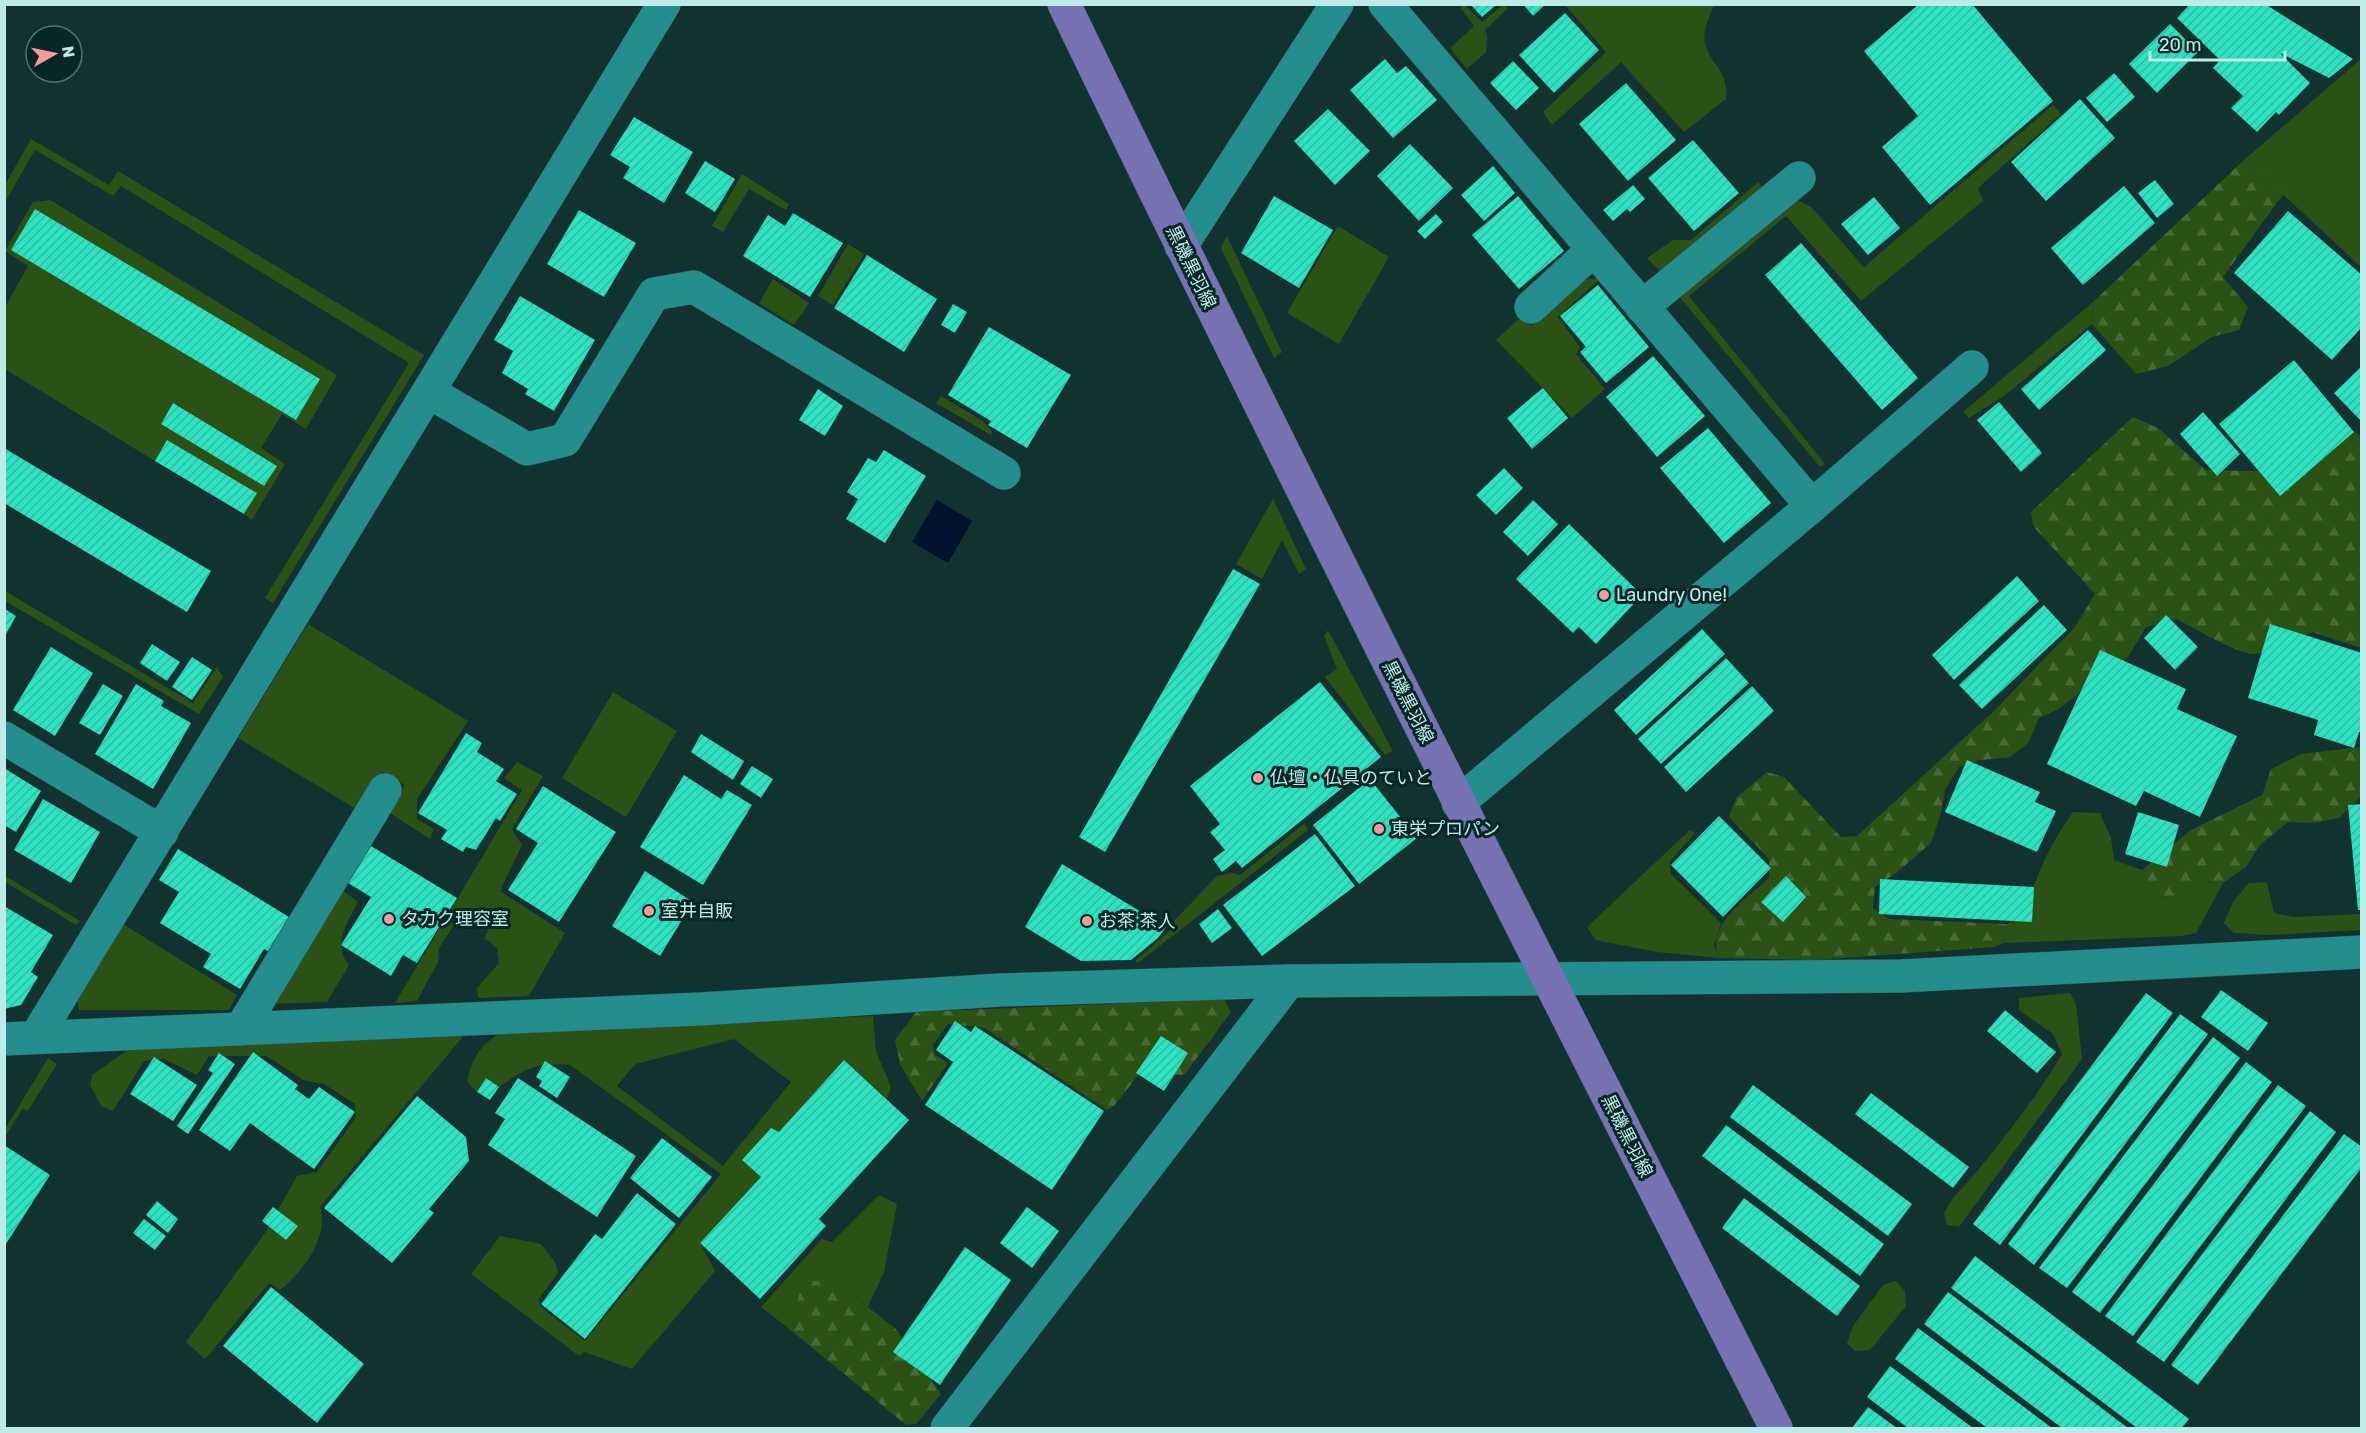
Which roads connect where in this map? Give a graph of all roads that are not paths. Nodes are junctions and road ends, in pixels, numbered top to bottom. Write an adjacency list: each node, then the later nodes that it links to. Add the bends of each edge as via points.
1 (664, 4): 11 (street)
2 (1064, 4): 6 (main road, 黒磯黒羽線)
3 (1337, 4): 6 (street)
4 (1385, 4): 7 (street)
5 (1799, 178): 9 (street)
6 (1181, 246): 16 (main road, 黒磯黒羽線)
7 (1593, 250): 8 (street); 9 (street)
8 (1531, 307)
9 (1642, 307): 13 (street)
10 (1972, 367): 13 (street)
11 (429, 392): 12 (street, via 527,449 565,440 654,294 694,287); 17 (street)
12 (1004, 473)
13 (1812, 506): 16 (street)
14 (4, 738): 17 (street)
15 (385, 790): 21 (street)
16 (1458, 803): 19 (main road, 黒磯黒羽線)
17 (162, 832): 22 (street)
18 (2361, 952): 19 (street, via 1901,976)
19 (1548, 979): 20 (street); 25 (main road, 黒磯黒羽線)
20 (1289, 981): 21 (street, via 1000,990 701,1009); 24 (street)
21 (241, 1029): 22 (street)
22 (36, 1037): 23 (street)
23 (4, 1039)
24 (947, 1428)
25 (1776, 1428)

